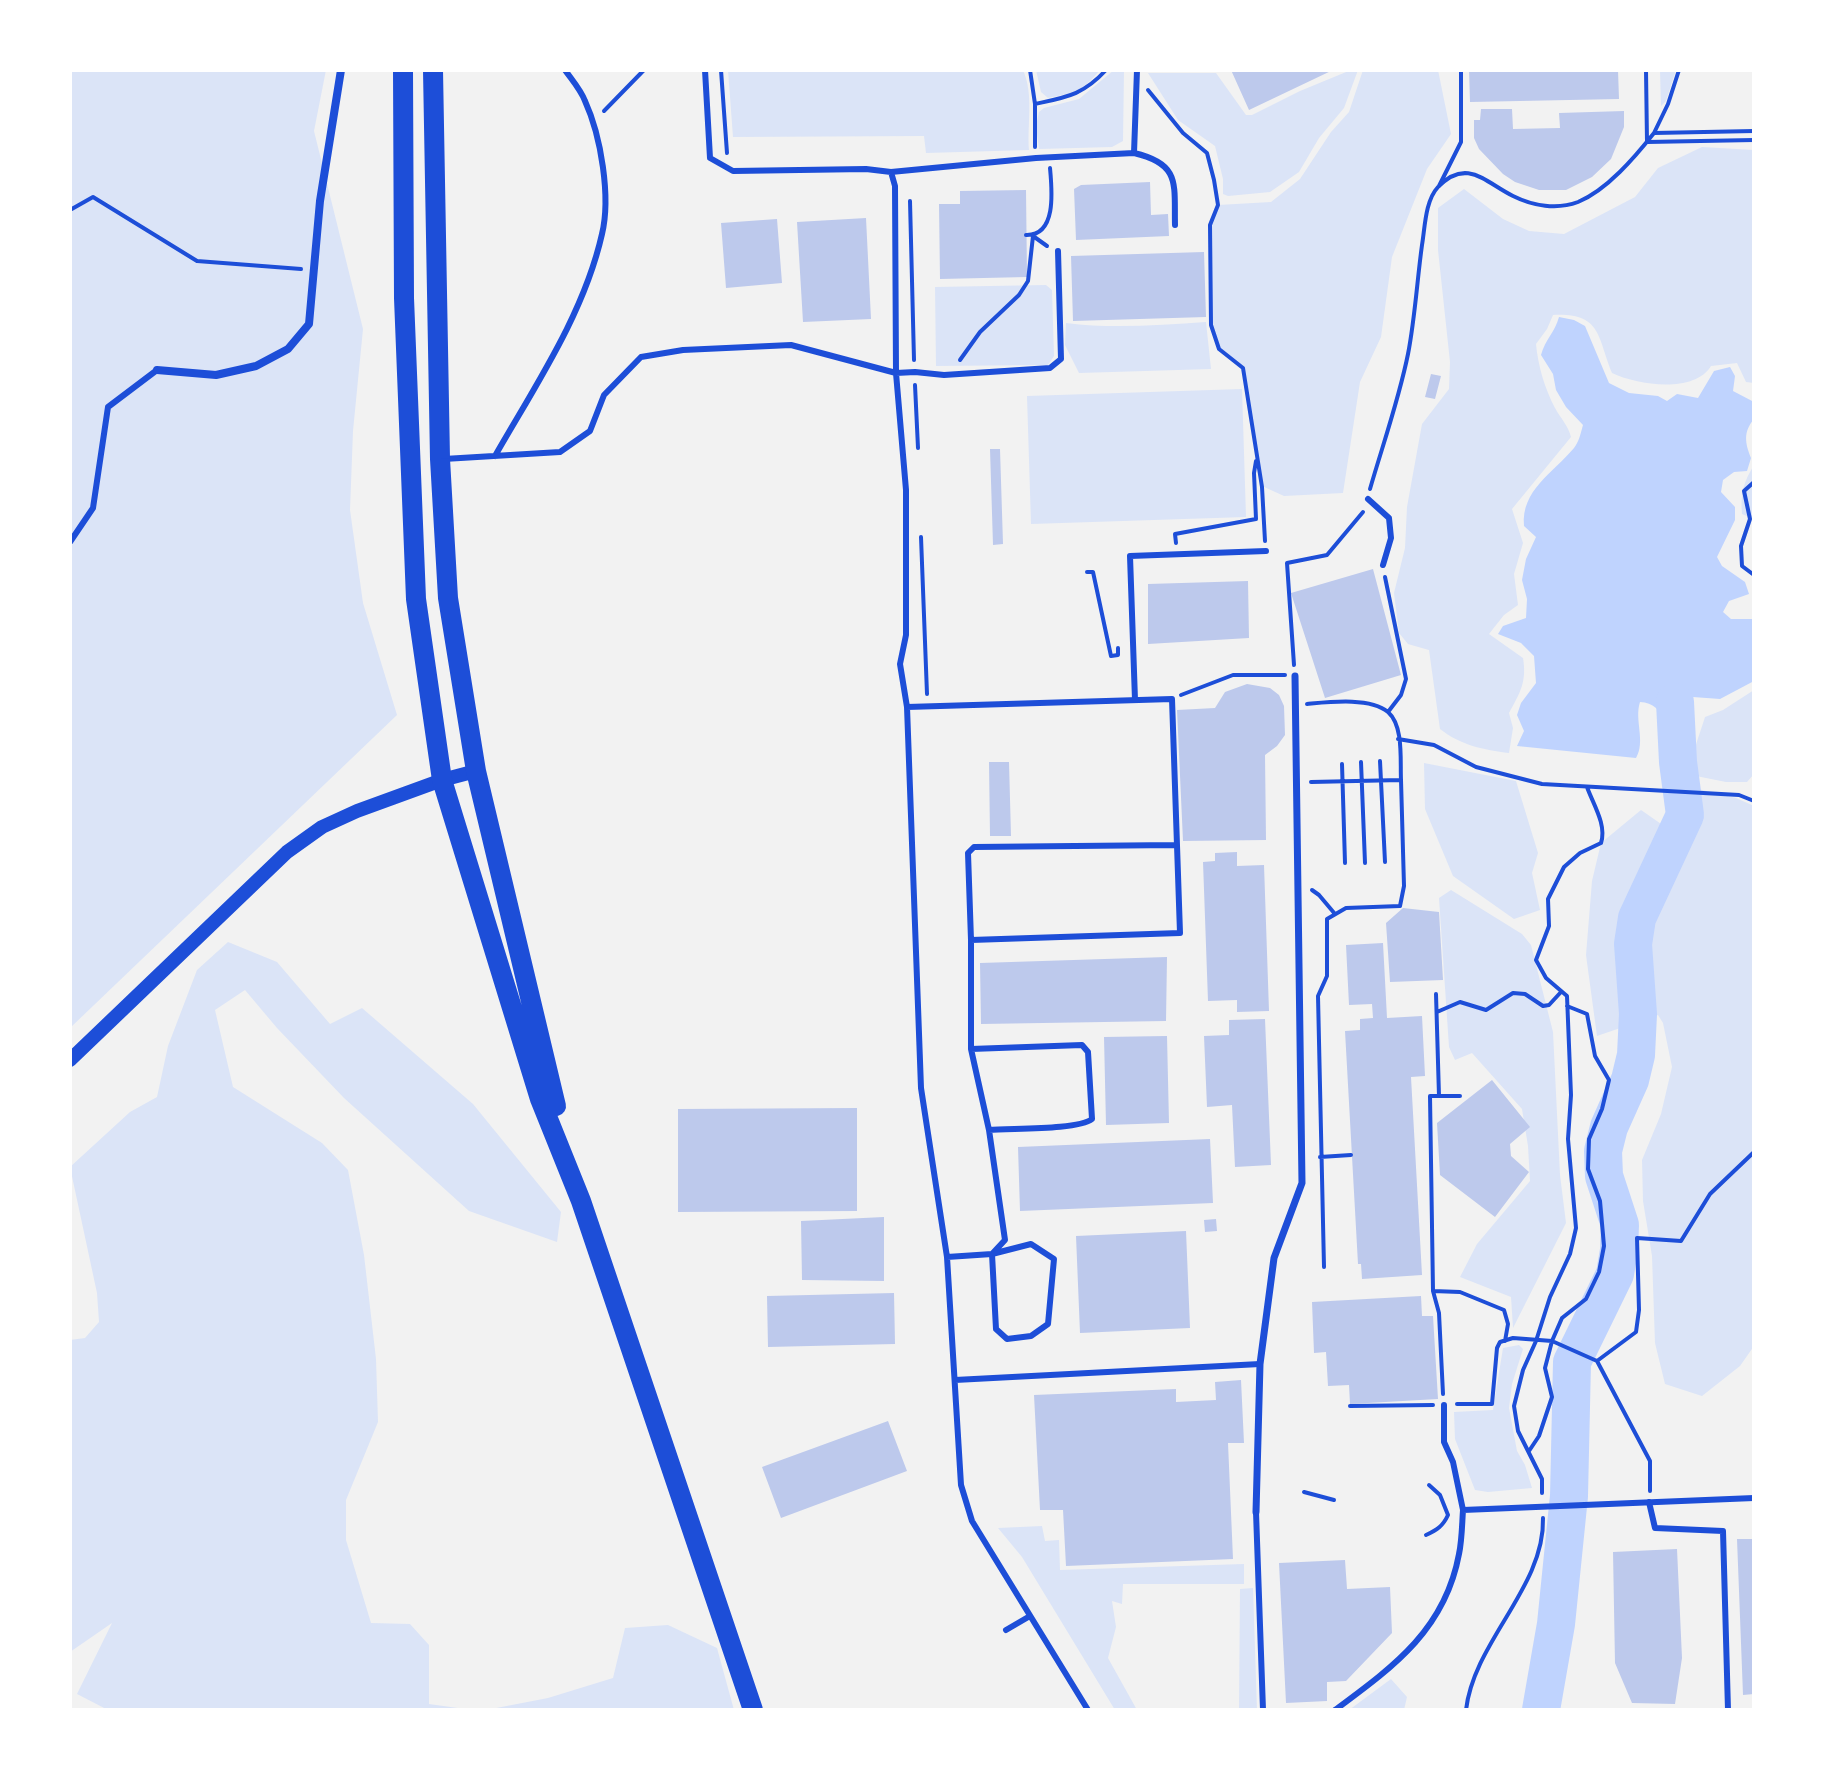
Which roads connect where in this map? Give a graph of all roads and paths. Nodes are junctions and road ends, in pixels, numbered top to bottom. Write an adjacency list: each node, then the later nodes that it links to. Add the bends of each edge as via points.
1 (341, 70): 33 (street)
2 (403, 70): 61 (main road, via 404,298 416,599)
3 (433, 70): 40 (main road)
4 (565, 70): 16 (lane)
5 (644, 70): 16 (path)
6 (705, 70): 25 (lane, via 710,158 733,171)
7 (721, 70): 24 (path, via 725,150)
8 (1030, 70): 15 (path)
9 (1106, 70): 15 (path, via 1076,95)
10 (1137, 70): 21 (lane)
11 (1461, 70): 26 (path, via 1461,142)
12 (1646, 70): 20 (path)
13 (1679, 70): 18 (path)
14 (1159, 103): 38 (path, via 1207,153 1218,205 1210,225 1211,325 1219,349 1243,368)
15 (1035, 104): 23 (path)
16 (592, 123): 39 (lane, via 606,193 603,233 584,291)
17 (1754, 131): 18 (path)
18 (1654, 133): 20 (path)
19 (1754, 140): 20 (path)
20 (1647, 142): 26 (path, via 1607,184 1579,201 1558,206 1534,204 1473,173 1458,173)
21 (1134, 153): 22 (lane); 29 (lane, via 1156,158 1174,178)
22 (1048, 157): 23 (lane); 31 (path, via 1051,210 1045,228)
23 (1036, 158): 25 (lane)
24 (734, 160)
25 (891, 172): 36 (lane)
26 (1438, 188): 42 (path, via 1430,201 1408,354)
27 (910, 193): 35 (path)
28 (70, 210): 33 (path, via 93,197 197,261)
29 (1175, 225)
30 (1026, 235): 31 (path)
31 (1033, 236): 37 (path, via 1028,281)
32 (1058, 251): 37 (lane, via 1061,359 1050,368)
33 (315, 270): 34 (street, via 309,324 288,349 256,366 216,375)
34 (157, 370): 43 (lane, via 108,407 93,508)
35 (915, 372): 36 (lane); 37 (lane)
36 (896, 373): 39 (lane, via 791,345 641,357 604,395 590,431 560,452); 54 (lane, via 906,490 906,635 900,664)
37 (944, 375)
38 (1257, 454): 44 (path, via 1256,519 1175,534 1175,543); 45 (path)
39 (495, 456): 40 (lane)
40 (440, 459): 60 (main road, via 448,598)
41 (1754, 482): 48 (path, via 1744,491 1750,519 1741,546 1742,566)
42 (1368, 499): 46 (lane, via 1389,518 1391,538); 50 (path, via 1327,555 1287,563)
43 (70, 542)
44 (1190, 544)
45 (1266, 551): 52 (lane, via 1130,556)
46 (1383, 565): 55 (path, via 1406,679)
47 (1087, 572): 49 (path, via 1093,572 1111,656 1118,655)
48 (1754, 575)
49 (1118, 641)
50 (1295, 676): 51 (path, via 1233,675); 53 (street)
51 (1172, 699): 52 (lane); 69 (lane)
52 (1135, 700): 54 (lane)
53 (1295, 705): 55 (path, via 1361,702); 66 (street)
54 (907, 707): 91 (lane, via 921,1088)
55 (1388, 712): 56 (path)
56 (1398, 739): 63 (path); 67 (path, via 1434,745 1492,772 1542,784)
57 (1380, 761): 62 (path)
58 (1361, 762): 65 (path)
59 (1342, 764): 64 (path)
60 (476, 771): 61 (street); 89 (main road)
61 (442, 780): 81 (street, via 322,827 287,852); 89 (main road, via 540,1099)
62 (1381, 780): 63 (path); 65 (path); 70 (path)
63 (1401, 780): 74 (path, via 1400,906 1346,908)
64 (1343, 781): 65 (path); 66 (path); 71 (path)
65 (1361, 781): 72 (path)
66 (1296, 783): 88 (street)
67 (1587, 787): 68 (path, via 1739,795); 76 (path, via 1604,836 1564,867 1548,899 1549,926 1536,960)
68 (1754, 801)
69 (1176, 845): 75 (lane, via 1180,933); 75 (lane, via 974,847 968,853)
70 (1385, 862)
71 (1345, 863)
72 (1365, 863)
73 (1319, 895): 74 (path)
74 (1335, 914): 87 (path, via 1327,919 1327,976 1318,996)
75 (971, 940): 80 (lane)
76 (1561, 992): 78 (path); 79 (path, via 1549,1005 1513,993 1486,1010 1460,1002)
77 (1436, 994): 79 (path)
78 (1567, 1006): 95 (path, via 1568,1139 1576,1228); 96 (path, via 1587,1014 1595,1056 1609,1080 1589,1139 1588,1169 1600,1201 1604,1246 1586,1299 1562,1318)
79 (1436, 1013): 82 (path)
80 (971, 1049): 84 (lane); 84 (lane, via 1082,1045 1088,1052 1092,1119 1087,1123)
81 (70, 1060)
82 (1439, 1096): 83 (path); 93 (path, via 1430,1096)
83 (1460, 1096)
84 (989, 1130): 90 (lane, via 1005,1240)
85 (1754, 1152): 97 (path, via 1710,1194 1681,1241 1637,1238 1636,1332)
86 (1351, 1155): 87 (path)
87 (1321, 1157): 88 (path); 92 (path)
88 (1302, 1158): 98 (street, via 1302,1183 1274,1258)
89 (581, 1201): 115 (main road)
90 (992, 1254): 90 (lane, via 1031,1244 1054,1259 1048,1324 1031,1336 1007,1339 996,1329); 91 (lane)
91 (947, 1257): 99 (lane)
92 (1324, 1267)
93 (1433, 1291): 94 (path, via 1460,1292 1504,1310); 100 (path)
94 (1505, 1341): 95 (path); 100 (path, via 1497,1348 1492,1404)
95 (1536, 1341): 96 (path); 102 (path, via 1514,1406 1518,1431)
96 (1552, 1341): 97 (path); 102 (path, via 1545,1368 1552,1397)
97 (1597, 1361): 108 (path, via 1650,1461)
98 (1260, 1364): 99 (lane); 111 (street)
99 (955, 1380): 113 (lane, via 961,1485 972,1521)
100 (1444, 1405): 101 (path); 109 (lane, via 1444,1442)
101 (1350, 1406)
102 (1529, 1451): 105 (path, via 1542,1479)
103 (1429, 1485): 112 (path, via 1447,1512 1444,1523)
104 (1304, 1492): 107 (path)
105 (1542, 1494)
106 (1754, 1498): 108 (lane)
107 (1334, 1500)
108 (1649, 1502): 109 (lane); 120 (lane, via 1655,1528 1723,1531)
109 (1463, 1510): 118 (lane, via 1460,1554 1430,1625 1397,1664)
110 (1543, 1510): 119 (path, via 1540,1549 1484,1653)
111 (1256, 1512): 117 (lane)
112 (1426, 1535)
113 (1030, 1616): 114 (lane); 116 (lane)
114 (1006, 1630)
115 (753, 1710)
116 (1088, 1710)
117 (1263, 1710)
118 (1335, 1710)
119 (1466, 1710)
120 (1728, 1710)

